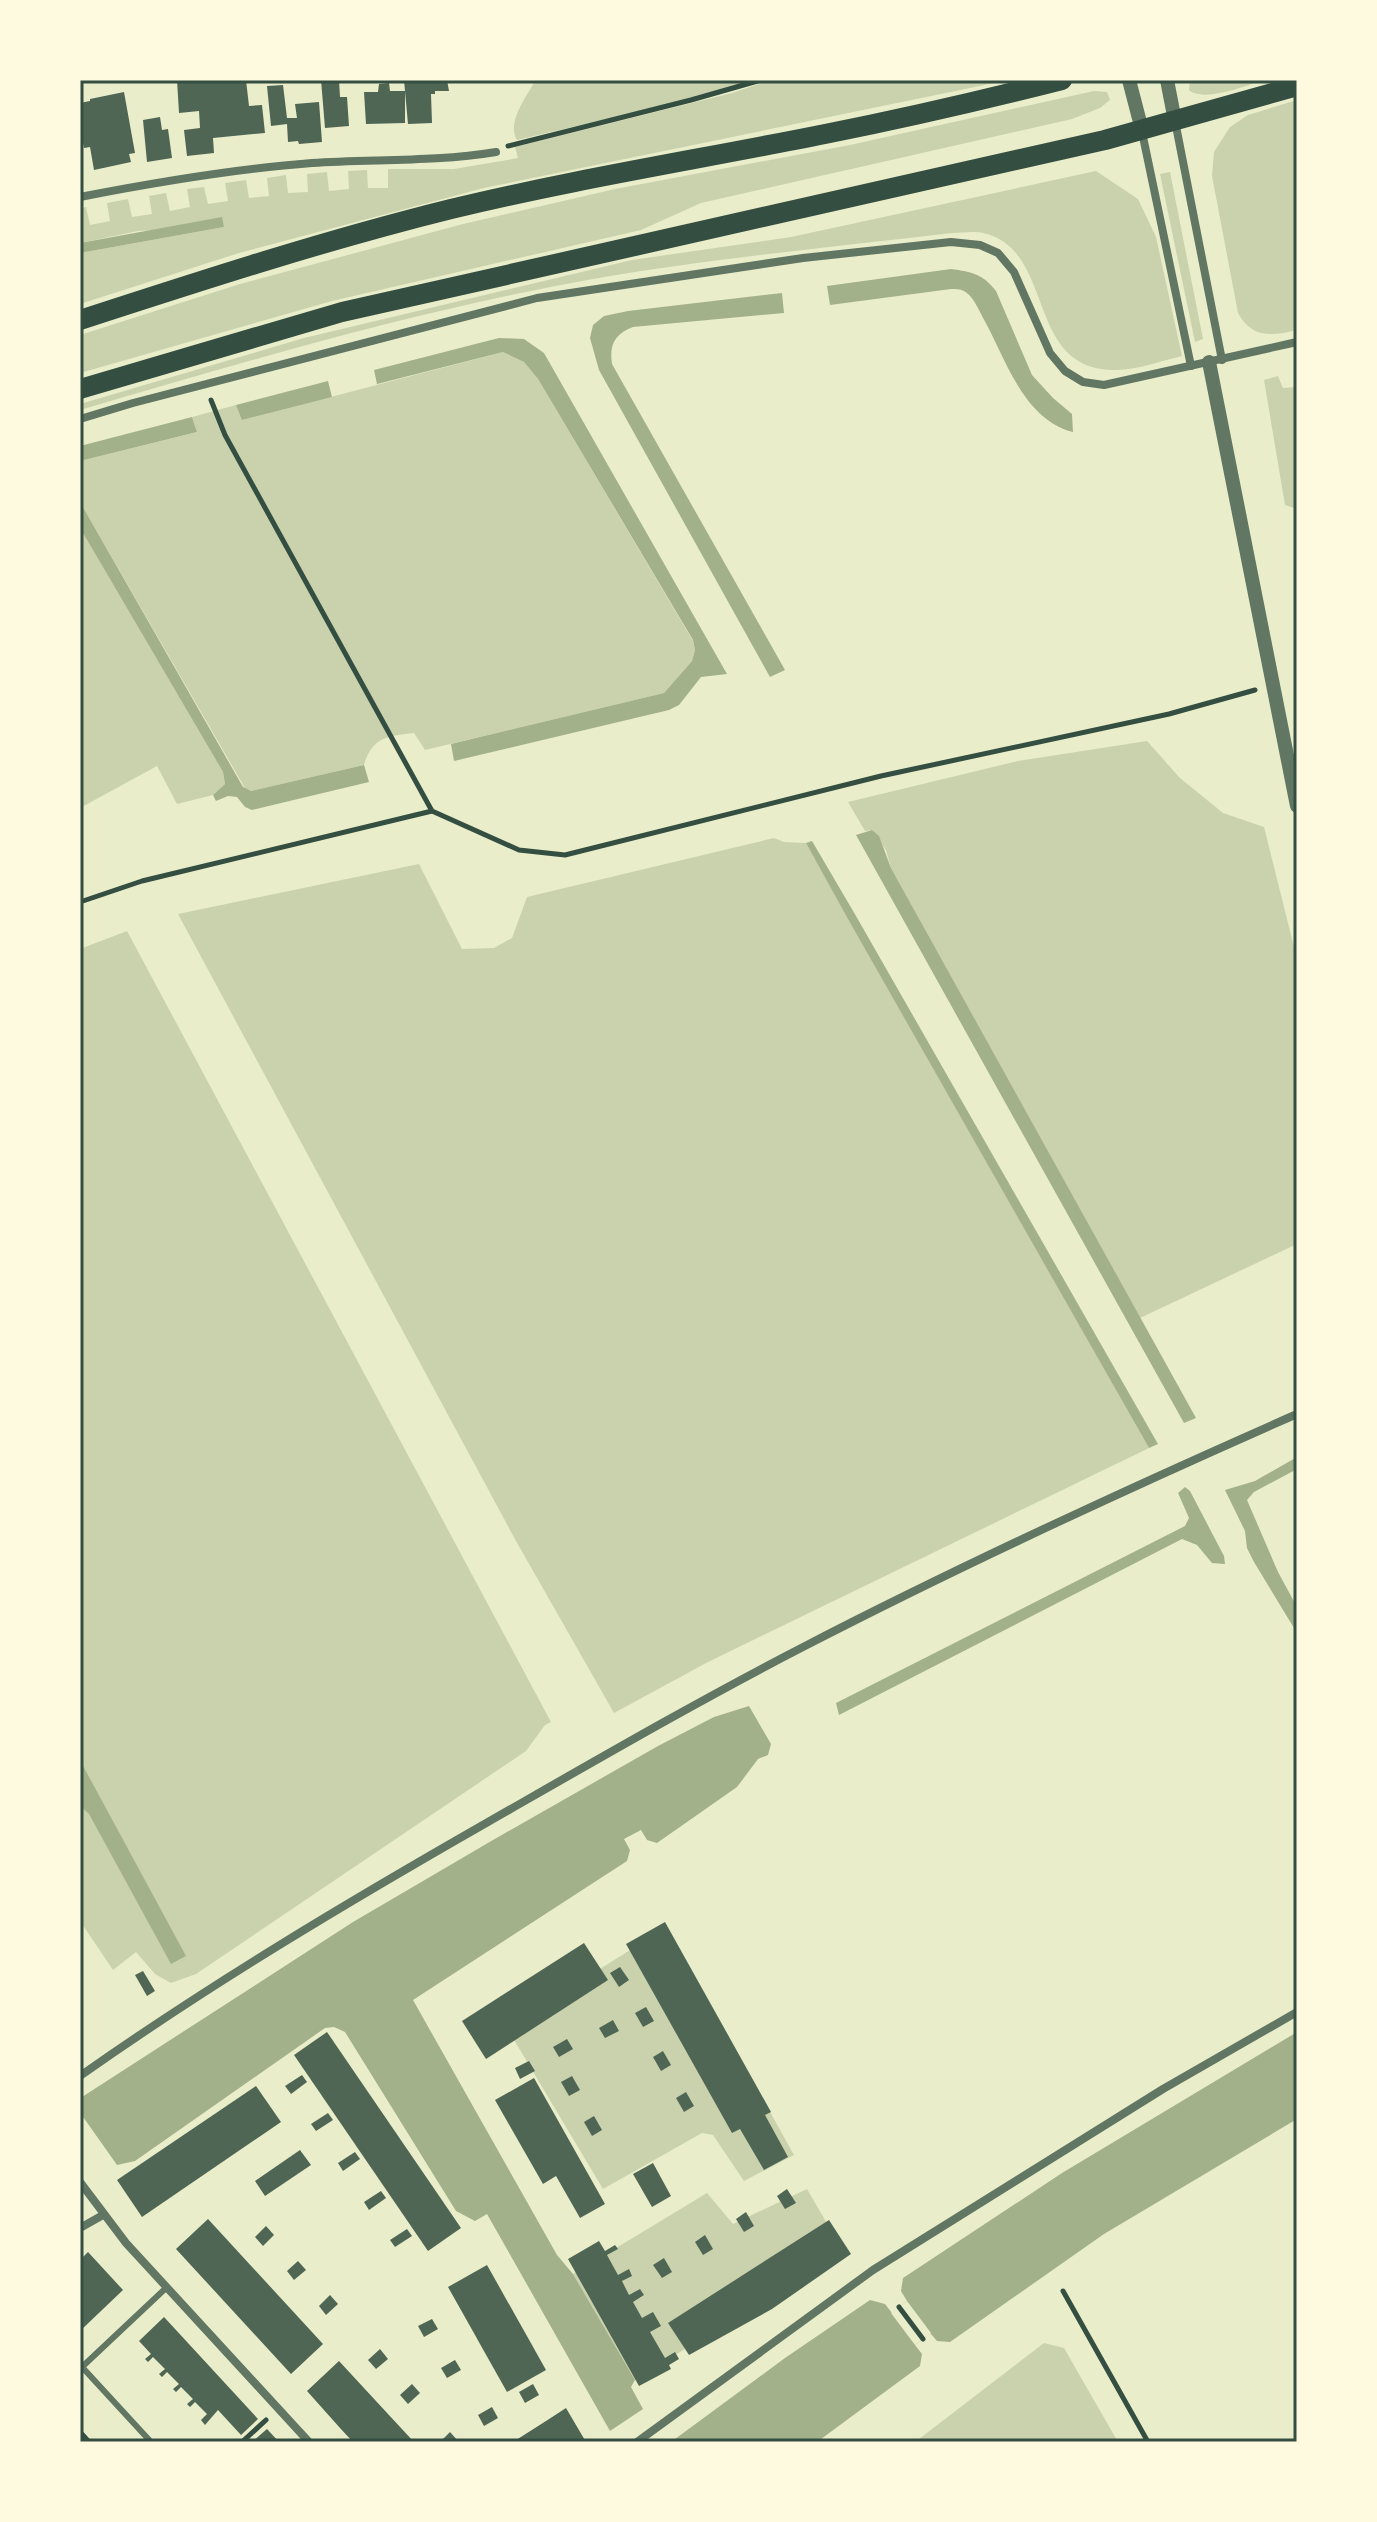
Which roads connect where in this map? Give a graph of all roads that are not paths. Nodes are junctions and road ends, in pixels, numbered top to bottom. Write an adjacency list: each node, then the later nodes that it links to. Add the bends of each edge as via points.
1 (1062, 80): 9 (main road, via 451,210 236,269)
2 (1129, 80): 6 (street)
3 (1167, 80): 5 (street)
4 (1297, 86): 5 (main road)
5 (1175, 121): 6 (main road); 11 (street)
6 (1142, 130): 12 (street); 13 (main road, via 342,312)
7 (496, 152): 8 (street, via 220,172)
8 (80, 197)
9 (80, 320)
10 (1297, 342): 11 (street)
11 (1215, 361): 12 (street); 15 (street)
12 (1191, 366): 14 (street, via 1104,385 1083,382 1050,353 1014,272 998,253 951,242 537,298)
13 (80, 389)
14 (80, 419)
15 (1297, 806)
16 (1297, 1414): 18 (street, via 1110,1497 777,1661 358,1897 170,2012)
17 (1297, 2012): 25 (street, via 873,2270)
18 (80, 2076)
19 (80, 2182): 20 (street)
20 (103, 2215): 21 (street); 22 (street)
21 (80, 2228)
22 (167, 2287): 23 (lane, via 82,2367); 24 (street)
23 (151, 2442)
24 (309, 2442)
25 (637, 2442)

